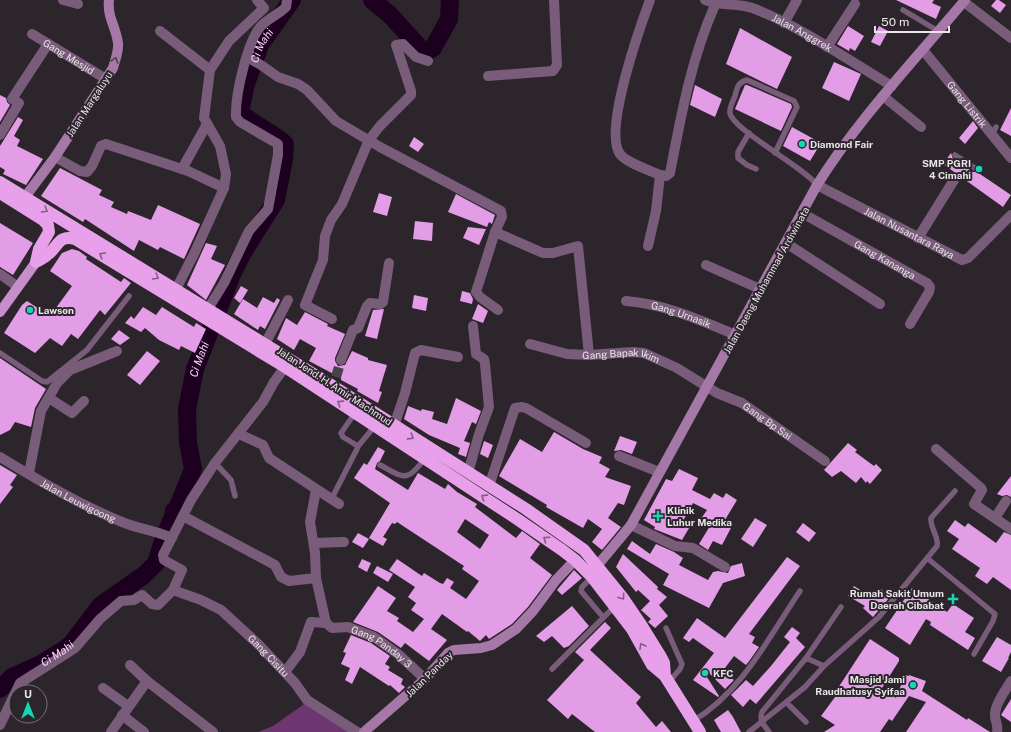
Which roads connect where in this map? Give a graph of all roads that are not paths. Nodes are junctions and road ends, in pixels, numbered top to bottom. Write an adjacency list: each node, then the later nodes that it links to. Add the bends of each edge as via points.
1 (63, 0): 10 (street)
2 (110, 0): 28 (main road, Jalan Margaluyu, one-way to 2, via 113,68 118,43 108,13)
3 (257, 0): 13 (street)
4 (287, 0): 15 (street, via 286,7)
5 (554, 0): 27 (street, via 557,65 553,72)
6 (650, 0): 43 (street, via 634,44 617,111 617,148 623,157)
7 (705, 0): 12 (street, Jalan Anggrek)
8 (798, 0): 16 (street)
9 (964, 1): 18 (main road, Jalan Daeng Muhammad Ardiwinata); 20 (street)
10 (78, 4)
11 (855, 4): 22 (street)
12 (715, 5): 16 (street, Jalan Anggrek, via 754,8); 43 (street, via 694,60 670,173)
13 (264, 8): 15 (street); 26 (street, via 229,41)
14 (904, 10): 18 (lane)
15 (271, 17): 24 (street, via 258,31)
16 (784, 23): 22 (street, Jalan Anggrek)
17 (160, 31): 26 (street)
18 (938, 31): 23 (main road, Jalan Daeng Muhammad Ardiwinata)
19 (32, 34): 21 (street, Gang Mesjid)
20 (1011, 38)
21 (48, 44): 28 (street, Gang Mesjid); 34 (street, via 12,99 19,104)
22 (826, 47): 29 (street, Jalan Anggrek)
23 (923, 50): 29 (main road, Jalan Daeng Muhammad Ardiwinata); 39 (street, Gang Listrik, via 994,131)
24 (249, 58): 35 (street, via 278,77 307,90 336,121); 69 (street, via 242,72 236,118 278,144 278,155 268,209 249,231)
25 (428, 61): 35 (street, via 416,57 403,44 396,45 411,95)
26 (210, 70): 31 (street, via 204,110)
27 (488, 76)
28 (106, 79): 38 (main road, Jalan Margaluyu)
29 (892, 86): 30 (main road, Jalan Daeng Muhammad Ardiwinata)
30 (883, 96): 32 (street); 46 (main road, Jalan Daeng Muhammad Ardiwinata, via 851,135)
31 (207, 124): 41 (street); 47 (street, via 220,146 226,174)
32 (921, 127)
33 (749, 133): 36 (lane); 36 (lane, via 733,120 730,114 738,86 747,80 794,101 797,106); 42 (lane, via 738,152 738,158)
34 (0, 135)
35 (368, 140): 52 (street, via 501,211 502,217); 70 (street, via 342,204 324,236 322,260 305,305)
36 (775, 153): 46 (lane, via 812,178)
37 (955, 155): 40 (lane)
38 (55, 157): 41 (street, via 80,171 87,172 101,146 106,144); 49 (main road, Jalan Margaluyu)
39 (1011, 158)
40 (974, 168)
41 (182, 169): 47 (street)
42 (756, 169)
43 (660, 176): 55 (street)
44 (956, 178): 53 (street)
45 (0, 182): 49 (highway, Jalan Jend. H. Amir Machmud)
46 (817, 185): 50 (main road, Jalan Daeng Muhammad Ardiwinata); 53 (street, Jalan Nusantara Raya)
47 (224, 188): 61 (street)
48 (0, 194): 56 (highway, via 48,225 49,232 39,248)
49 (25, 197): 61 (highway, Jalan Jend. H. Amir Machmud, one-way to 61)
50 (802, 214): 54 (main road, Jalan Daeng Muhammad Ardiwinata); 72 (street, Gang Kananga, via 927,283 930,287 929,292)
51 (1011, 215): 53 (street, Jalan Nusantara Raya, via 964,260)
52 (495, 232): 67 (street, via 476,292 480,298); 79 (street, via 543,253 578,246)
53 (918, 238)
54 (786, 243): 62 (main road, Jalan Daeng Muhammad Ardiwinata); 66 (street)
55 (648, 246)
56 (36, 262): 60 (main road); 69 (highway, Jalan Jend. H. Amir Machmud, one-way to 56, via 75,239 62,239 48,255)
57 (389, 263): 81 (street, via 383,302 370,303 367,306 358,328 353,330)
58 (706, 265): 62 (street)
59 (0, 274): 60 (street)
60 (18, 287): 68 (main road)
61 (176, 289): 69 (highway, Jalan Jend. H. Amir Machmud)
62 (760, 289): 74 (main road, Jalan Daeng Muhammad Ardiwinata)
63 (129, 296): 78 (lane, via 87,350 47,382)
64 (288, 300): 75 (street)
65 (626, 301): 74 (street, Gang Urnasik, via 666,308)
66 (880, 304)
67 (498, 310)
68 (0, 312)
69 (209, 313): 71 (highway, Jalan Jend. H. Amir Machmud)
70 (332, 319)
71 (224, 324): 75 (highway, Jalan Jend. H. Amir Machmud); 82 (highway, Jalan Jend. H. Amir Machmud)
72 (910, 324)
73 (473, 326): 101 (street, via 476,354 484,359 485,364 489,407 478,434)
74 (736, 335): 83 (main road, Jalan Daeng Muhammad Ardiwinata)
75 (265, 344): 88 (highway, Jalan Jend. H. Amir Machmud, via 334,381)
76 (530, 344): 79 (street, Gang Bapak Ikim, via 567,354)
77 (117, 351): 84 (street, via 70,370 57,383)
78 (0, 353)
79 (589, 356): 83 (street, Gang Bapak Ikim, via 644,353 677,368)
80 (458, 357): 88 (street, via 421,350 415,353)
81 (341, 360)
82 (285, 367): 86 (highway, Jalan Jend. H. Amir Machmud, one-way to 82); 89 (street, via 264,402)
83 (706, 387): 96 (street, Gang Bp Sai, via 730,400 742,403); 99 (main road, Jalan Daeng Muhammad Ardiwinata)
84 (49, 398): 85 (street, via 72,413); 100 (street, via 41,411)
85 (84, 402)
86 (355, 412): 87 (highway, Jalan Jend. H. Amir Machmud); 91 (lane, via 340,435)
87 (375, 426): 91 (lane); 95 (highway, Jalan Jend. H. Amir Machmud)
88 (394, 426): 101 (highway, Jalan Jend. H. Amir Machmud, one-way to 101)
89 (239, 434): 97 (street); 103 (street, via 263,445 269,458)
90 (586, 443): 102 (street, via 526,408 515,408)
91 (359, 445): 107 (lane)
92 (936, 449): 109 (street, via 981,488 973,503)
93 (619, 456): 99 (street)
94 (0, 457): 100 (street, Jalan Leuwigoong)
95 (425, 458): 98 (lane, via 414,473 407,476); 117 (highway, Jalan Jend. H. Amir Machmud, one-way to 95)
96 (825, 461)
97 (214, 463): 105 (lane, via 231,480); 108 (street)
98 (380, 465)
99 (659, 472): 110 (main road, Jalan Daeng Muhammad Ardiwinata)
100 (29, 473): 112 (street, Jalan Leuwigoong, via 98,511 143,530)
101 (468, 473): 102 (highway, Jalan Jend. H. Amir Machmud)
102 (489, 486): 115 (highway, Jalan Jend. H. Amir Machmud)
103 (316, 490): 107 (street); 114 (street, via 310,522)
104 (955, 491): 116 (lane, via 931,518 930,522 938,542)
105 (235, 496)
106 (1006, 501): 109 (street)
107 (335, 502)
108 (183, 516): 112 (street); 121 (street, via 275,565 284,580)
109 (995, 518): 111 (street)
110 (631, 525): 118 (main road, Jalan Daeng Muhammad Ardiwinata); 119 (street, via 675,546 693,548)
111 (1011, 530)
112 (167, 536): 122 (street, via 163,558 182,571)
113 (344, 542): 114 (street)
114 (314, 543): 121 (street)
115 (584, 550): 117 (street, Jalan Panday); 118 (highway, Jalan Jend. H. Amir Machmud)
116 (927, 558): 129 (lane, via 995,614); 132 (lane, via 879,617)
117 (575, 560): 120 (highway, Jalan Jend. H. Amir Machmud); 135 (main road, Jalan Panday, via 516,629 492,645 448,653)
118 (598, 566): 120 (main road, Jalan Daeng Muhammad Ardiwinata); 136 (highway, Jalan Jend. H. Amir Machmud, one-way to 136, via 647,634 664,663)
119 (725, 567)
120 (591, 576): 124 (highway, Jalan Jend. H. Amir Machmud); 126 (lane, via 581,591)
121 (316, 578): 127 (street, via 322,614)
122 (173, 590): 134 (street, Gang Cisitu, via 221,610); 146 (street, via 158,605 152,604 142,595 134,600 121,601 100,619 75,648 17,686)
123 (800, 591): 143 (lane, via 746,672 709,711)
124 (615, 606): 126 (lane); 136 (highway, Jalan Jend. H. Amir Machmud, one-way to 124, via 652,665)
125 (841, 607): 130 (lane)
126 (603, 617): 133 (lane)
127 (329, 625): 134 (street, Gang Panday 3, via 311,622 300,652); 135 (street, Gang Panday 3, via 348,627 374,637 398,654)
128 (666, 628): 136 (lane, via 682,664 680,669)
129 (974, 654)
130 (806, 658): 132 (lane); 144 (lane, via 762,712)
131 (130, 665): 137 (street)
132 (824, 666): 140 (lane, via 805,687)
133 (552, 669)
134 (285, 672): 150 (street, Gang Cisitu, via 307,700)
135 (425, 679): 151 (main road, Jalan Panday)
136 (667, 679): 143 (highway, Jalan Jend. H. Amir Machmud)
137 (147, 681): 141 (street); 149 (street)
138 (1011, 681): 155 (street, via 996,708)
139 (103, 688): 141 (street)
140 (786, 702): 144 (lane); 145 (lane)
141 (128, 706): 142 (street)
142 (122, 715): 147 (street); 148 (street)
143 (693, 721): 152 (highway, Jalan Jend. H. Amir Machmud)
144 (761, 722): 153 (lane); 154 (lane)
145 (806, 722)
146 (0, 726)
147 (111, 732)
148 (144, 732)
149 (214, 732)
150 (357, 732)
151 (364, 732)
152 (700, 732)
153 (749, 732)
154 (769, 732)
155 (997, 732)

